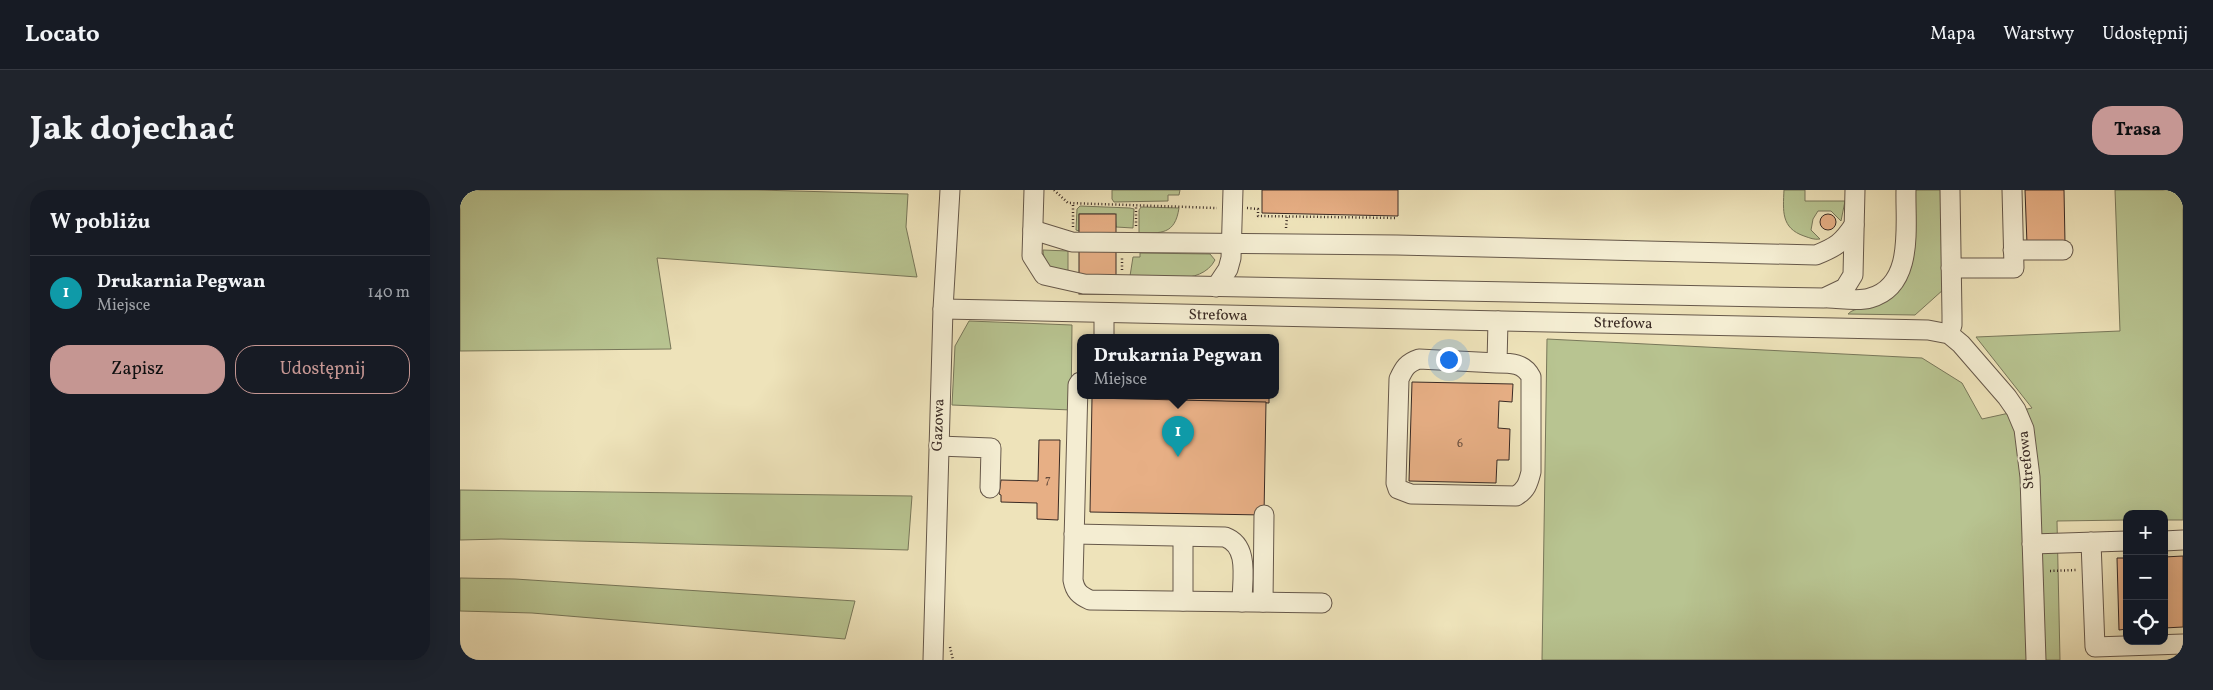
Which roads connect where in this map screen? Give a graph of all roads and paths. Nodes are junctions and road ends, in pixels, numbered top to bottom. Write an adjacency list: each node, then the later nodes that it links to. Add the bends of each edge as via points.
1 (950, 190): 16 (street, Gazowa)
2 (1233, 190): 10 (street)
3 (1855, 190): 8 (street)
4 (1906, 190): 15 (street, via 1904,258 1898,275 1886,290 1870,299)
5 (1950, 190): 13 (street)
6 (2012, 190): 11 (street)
7 (1032, 192): 9 (street)
8 (1854, 225): 10 (street, via 1836,248 1816,255); 15 (street, via 1853,275 1844,288)
9 (1033, 230): 10 (street, via 1072,242); 14 (street, via 1032,256 1044,275 1084,284)
10 (1231, 243): 14 (street, via 1231,258)
11 (2013, 250): 12 (street); 13 (street, via 2014,268)
12 (2063, 250)
13 (1952, 268): 21 (street, via 1952,325)
14 (1222, 287): 15 (street); 18 (street)
15 (1824, 298)
16 (943, 309): 17 (street, Strefowa); 24 (street, Gazowa)
17 (1104, 313): 18 (street, Strefowa); 20 (street)
18 (1227, 316): 19 (street, Strefowa)
19 (1498, 321): 21 (street, Strefowa, via 1928,330); 22 (street)
20 (1104, 334)
21 (1949, 334): 33 (street, Strefowa, via 2007,397 2021,419 2028,451)
22 (1497, 363): 22 (street, via 1419,359 1408,363 1399,379 1398,489 1411,494 1516,496 1524,492 1531,472 1531,376 1520,366)
23 (1078, 399): 27 (street)
24 (939, 446): 25 (street, via 992,448); 41 (street, Gazowa)
25 (990, 488)
26 (1264, 515): 38 (street)
27 (1074, 534): 28 (street); 36 (street, via 1072,580 1082,596 1090,600)
28 (1183, 537): 36 (street); 37 (street, via 1225,537 1239,546 1243,559)
29 (2183, 540): 30 (street)
30 (2168, 541)
31 (2090, 542): 32 (street); 33 (street); 34 (street)
32 (2123, 542)
33 (2032, 544): 35 (street, Strefowa)
34 (2092, 569): 35 (path); 40 (street, via 2094,647)
35 (2033, 572): 42 (street, Strefowa)
36 (1183, 601): 37 (street)
37 (1242, 602): 38 (street)
38 (1263, 602): 39 (street)
39 (1322, 602)
40 (2183, 644)
41 (933, 660)
42 (2036, 660)

